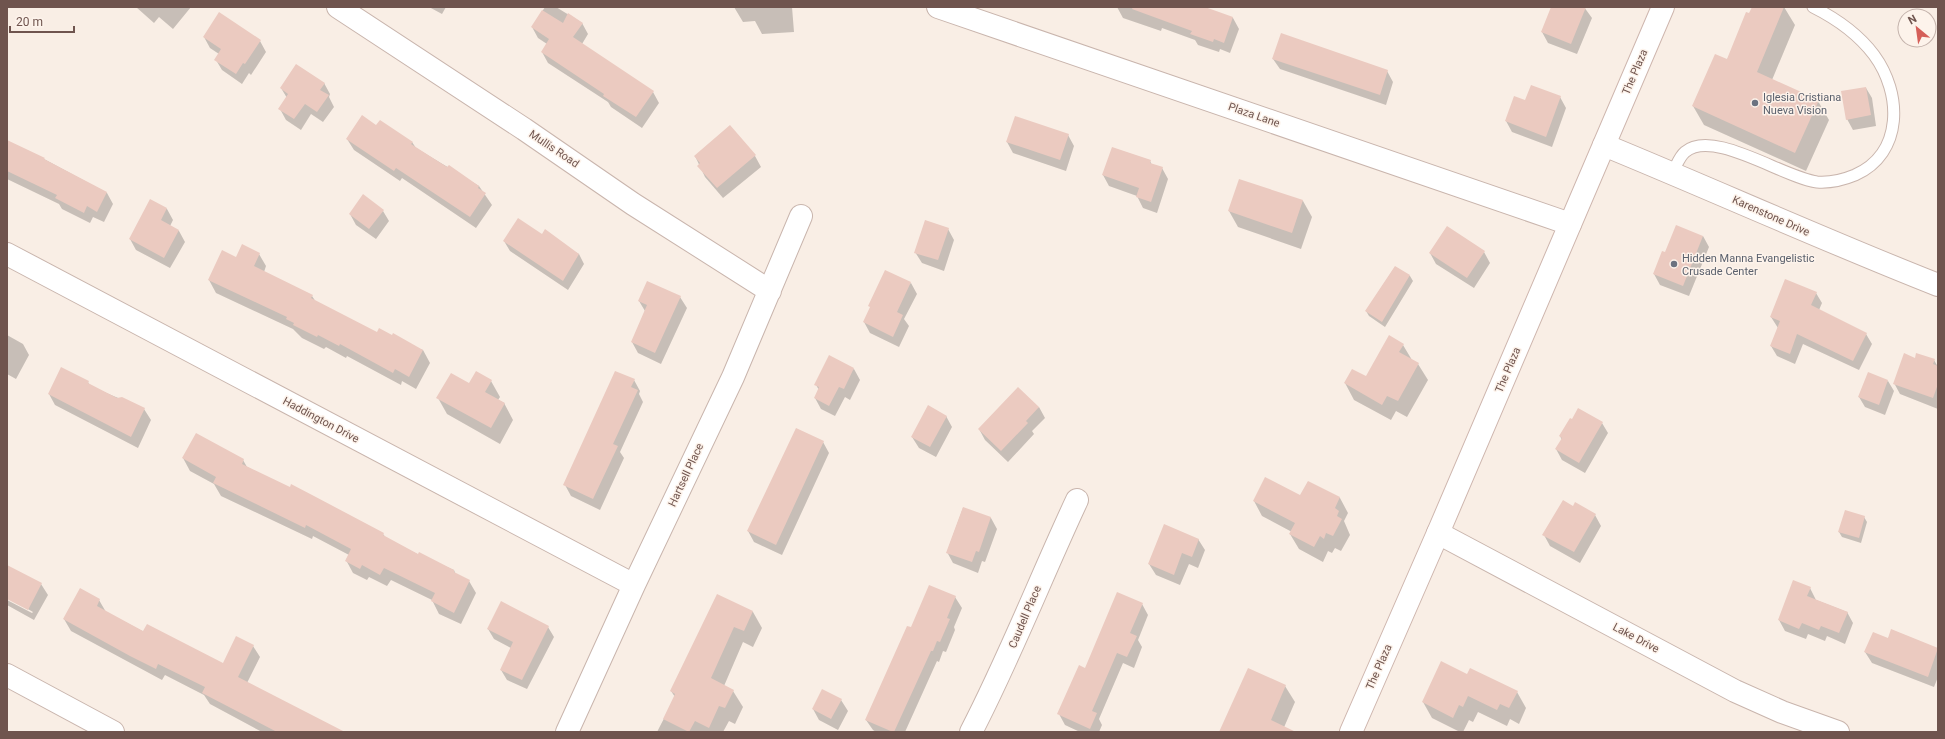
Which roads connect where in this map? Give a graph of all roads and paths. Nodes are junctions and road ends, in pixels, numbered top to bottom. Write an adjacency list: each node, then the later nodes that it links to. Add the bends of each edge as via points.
1 (338, 7): 11 (street, Mullis Road, via 646,212)
2 (938, 7): 8 (street, Plaza Lane)
3 (1663, 7): 5 (street, The Plaza)
4 (1812, 7): 6 (lane, via 1851,32 1874,54 1888,77 1894,107 1892,128 1886,147 1876,162 1857,174 1837,182 1817,182 1802,179 1732,150 1711,146 1696,147 1684,153)
5 (1604, 145): 6 (street, Karenstone Drive); 8 (street, The Plaza)
6 (1672, 173): 10 (street, Karenstone Drive, via 1846,249)
7 (802, 216): 11 (street, Hartsell Place)
8 (1570, 224): 13 (street, The Plaza)
9 (7, 254): 14 (street, Haddington Drive)
10 (1938, 284)
11 (770, 291): 14 (street, Hartsell Place, via 733,377)
12 (1077, 500): 18 (street, Caudell Place, via 1049,559 1011,652)
13 (1438, 533): 19 (street, The Plaza); 20 (street, Lake Drive, via 1735,691 1782,712)
14 (634, 585): 17 (street, Hartsell Place)
15 (7, 676): 16 (street)
16 (114, 732)
17 (567, 732)
18 (971, 732)
19 (1351, 732)
20 (1838, 732)

